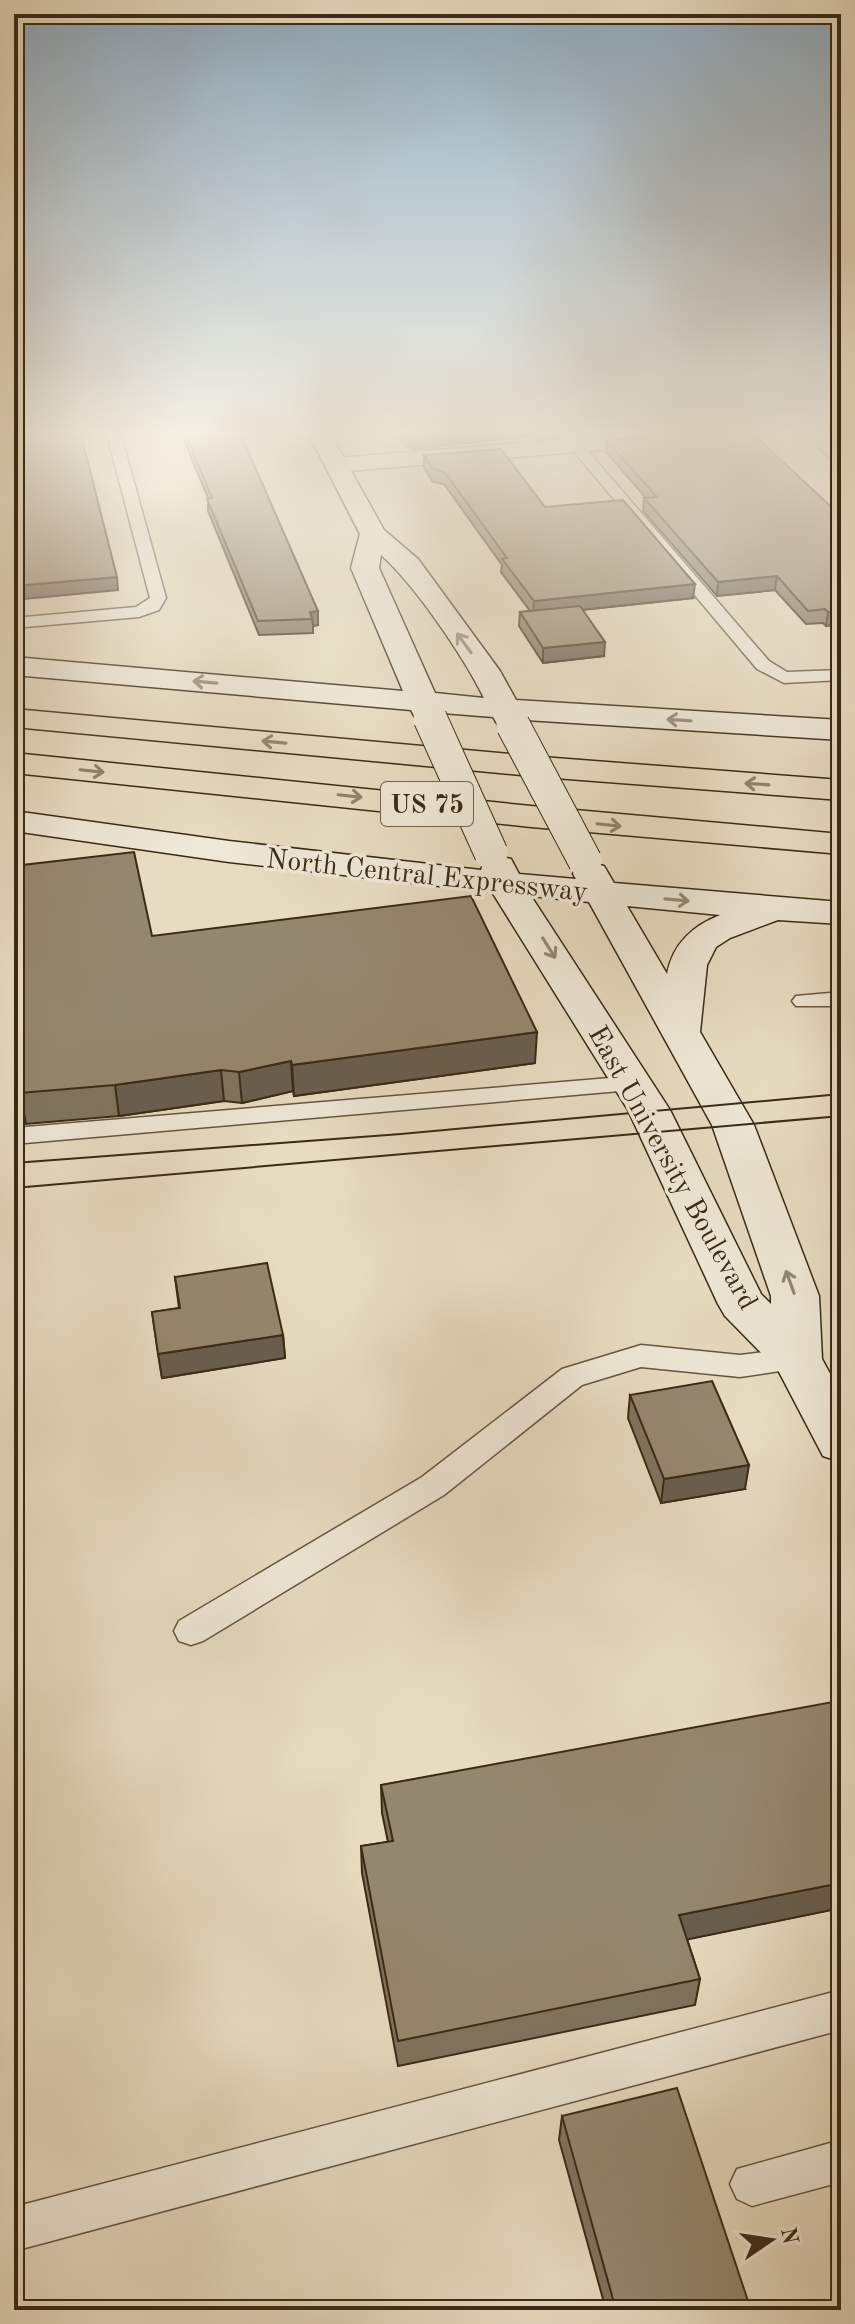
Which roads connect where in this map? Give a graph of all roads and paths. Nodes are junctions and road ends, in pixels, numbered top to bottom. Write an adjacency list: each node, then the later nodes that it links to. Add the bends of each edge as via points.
1 (143, 543): 5 (lane, via 158,598 153,606 139,612)
2 (371, 543): 8 (street, East University Boulevard, via 365,568)
3 (384, 543): 9 (street, East University Boulevard, one-way to 3, via 489,677 408,565)
4 (660, 543): 7 (lane, via 763,665 784,678)
5 (14, 623)
6 (14, 666): 8 (street, one-way to 6)
7 (841, 675)
8 (426, 709): 9 (street); 16 (street, East University Boulevard, bridge)
9 (509, 717): 11 (street, one-way to 9); 17 (street, East University Boulevard, bridge)
10 (14, 718): 13 (highway, US 75, one-way to 10)
11 (841, 730)
12 (14, 763): 15 (highway, US 75, one-way to 15)
13 (839, 789)
14 (14, 821): 16 (street, North Central Expressway, via 243,855)
15 (841, 844)
16 (498, 868): 17 (street, North Central Expressway); 23 (street, East University Boulevard, one-way to 23)
17 (592, 877): 18 (street, North Central Expressway, one-way to 18); 22 (street, East University Boulevard)
18 (776, 909): 19 (street, North Central Expressway); 22 (street, via 714,929 700,939 685,963)
19 (841, 913)
20 (841, 999): 21 (lane)
21 (804, 1001)
22 (681, 1031): 25 (street, East University Boulevard, one-way to 22, via 795,1296 733,1125)
23 (634, 1084): 24 (lane); 25 (street, East University Boulevard, via 742,1304)
24 (14, 1136)
25 (797, 1359): 26 (street, East University Boulevard); 27 (lane, via 740,1366 641,1356 572,1377 433,1486)
26 (841, 1442)
27 (191, 1631)
28 (841, 2010): 31 (lane)
29 (841, 2161): 30 (lane)
30 (752, 2184)
31 (14, 2229)

